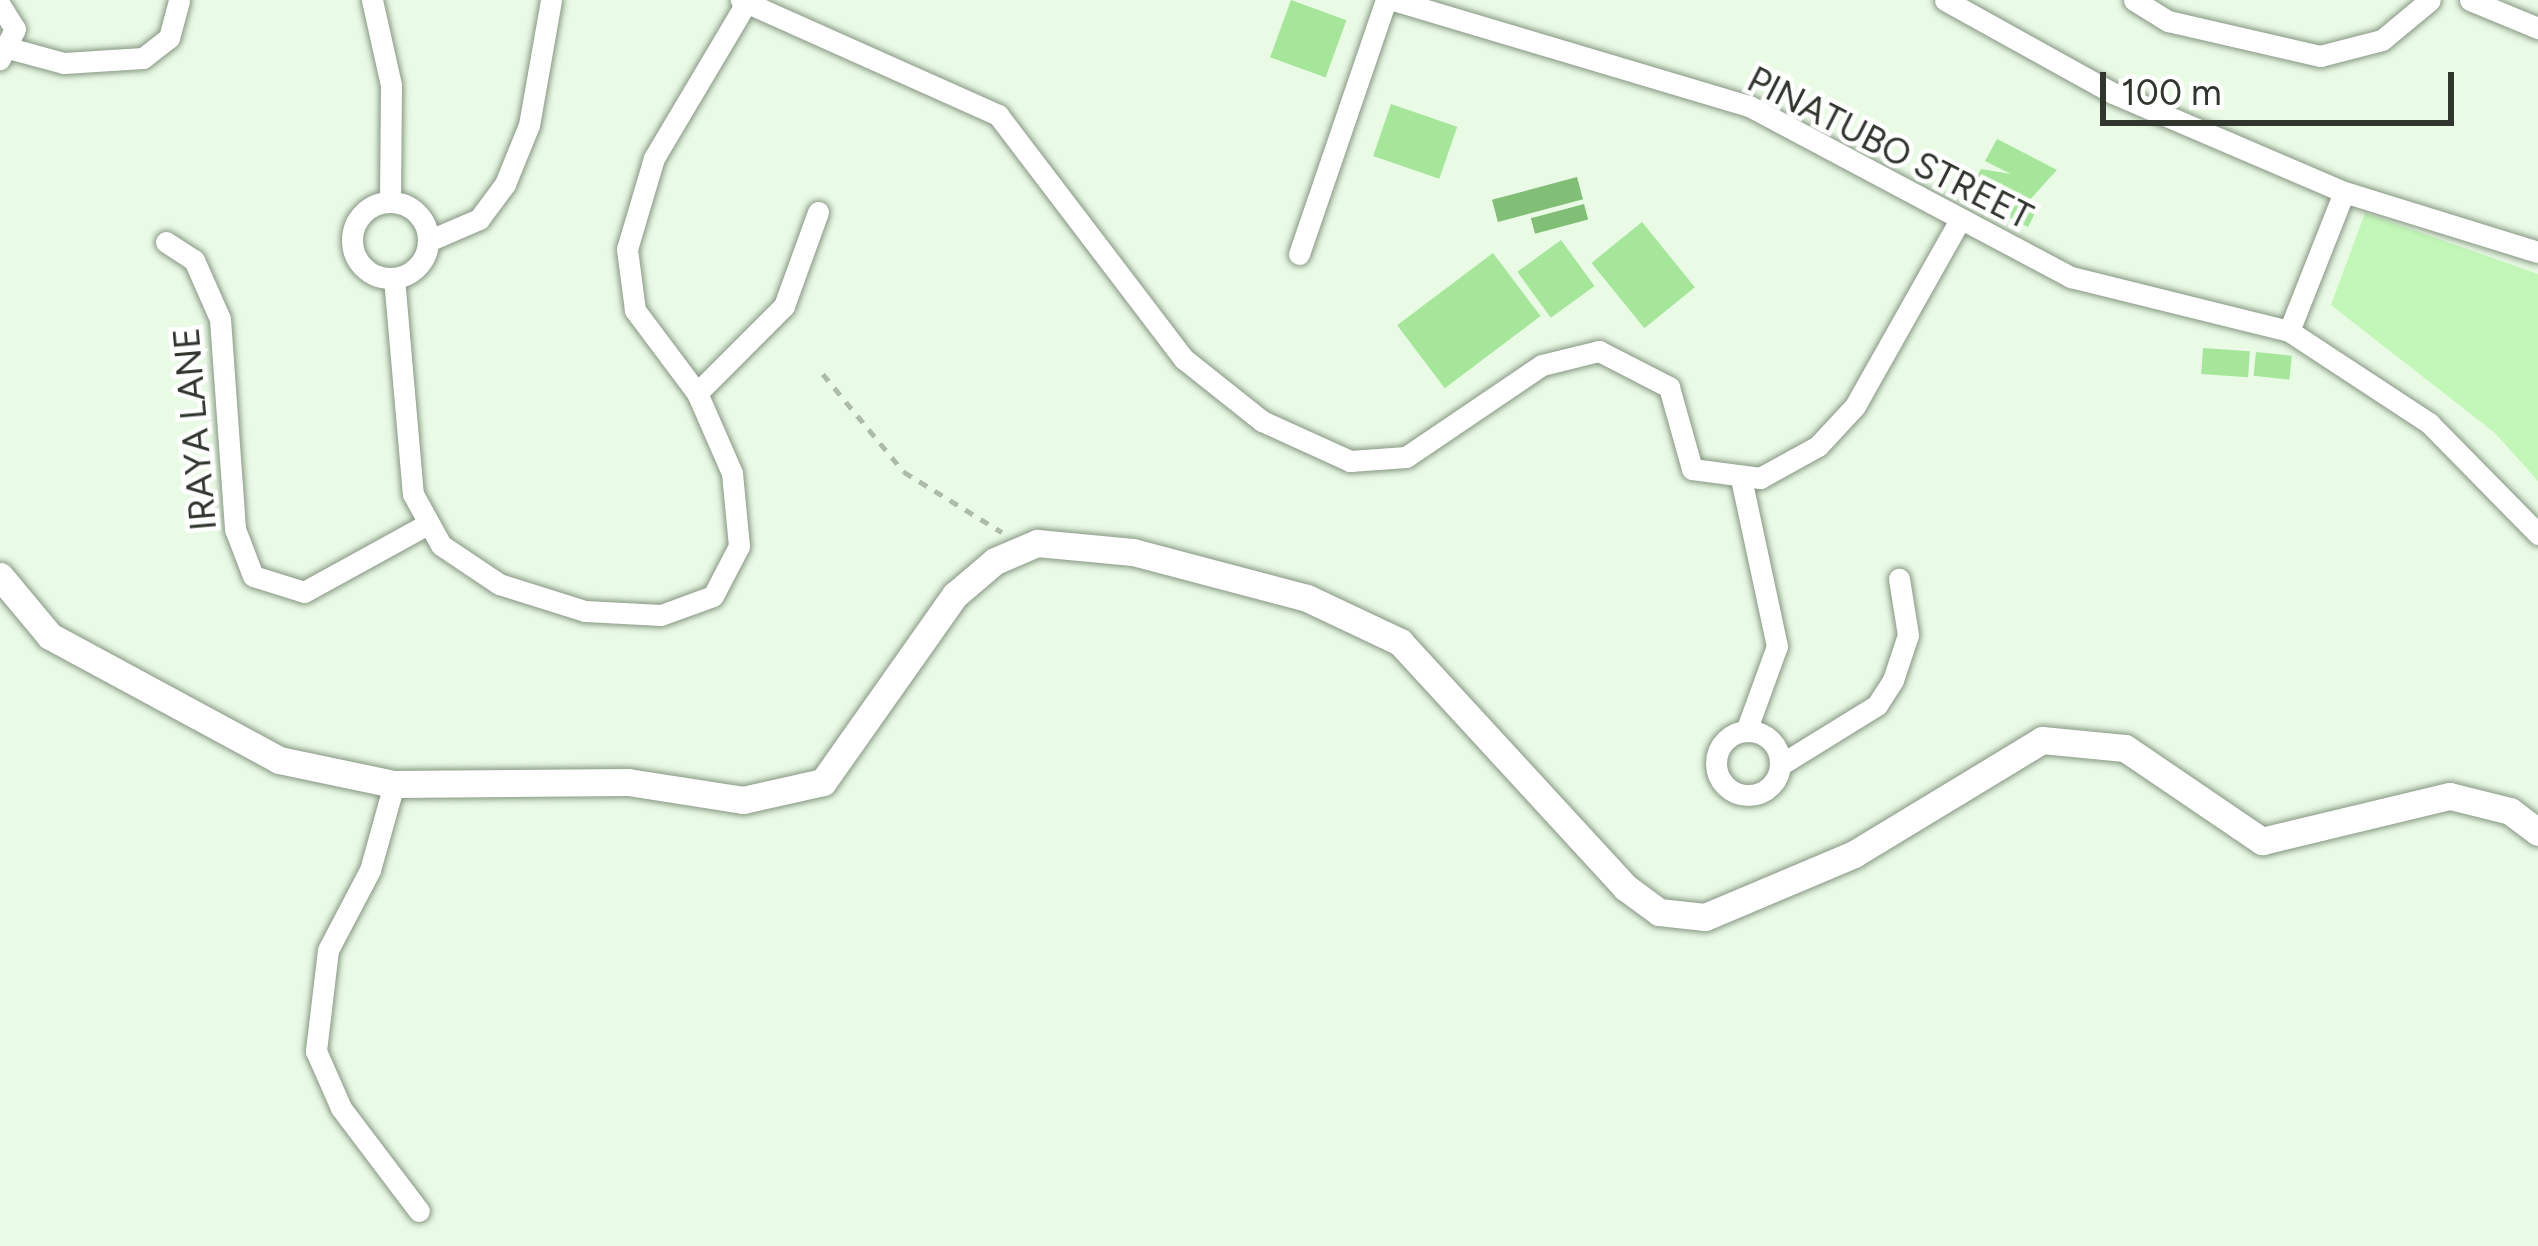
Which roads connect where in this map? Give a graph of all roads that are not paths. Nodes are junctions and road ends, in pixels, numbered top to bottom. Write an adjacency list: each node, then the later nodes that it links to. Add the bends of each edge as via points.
1 (179, 0): 12 (street, via 169,38 143,58 41,62)
2 (372, 0): 14 (street, via 391,85)
3 (551, 0): 17 (street, via 529,124 505,184 479,219)
4 (1390, 0): 16 (street, PINATUBO STREET, via 1749,106); 20 (street)
5 (1945, 0): 13 (street, via 2114,93)
6 (2134, 0): 7 (street, via 2272,52 2320,56 2382,40)
7 (2431, 0)
8 (2470, 0): 11 (street)
9 (742, 4): 23 (street, via 654,158 626,249 651,342); 24 (street, via 998,115 1184,359 1299,441 1373,465 1406,457 1542,365 1599,351 1669,387 1693,470)
10 (0, 5): 12 (street)
11 (2538, 28)
12 (6, 54)
13 (2344, 191): 19 (street); 22 (street)
14 (390, 201): 17 (street, via 413,209); 21 (street, via 358,218 351,242 361,265)
15 (818, 212): 23 (street, via 784,305)
16 (1958, 224): 22 (street, PINATUBO STREET, via 2071,277); 24 (street, via 1855,406 1818,446)
17 (428, 241): 21 (street, via 414,270)
18 (166, 242): 25 (street, IRAYA LANE, via 194,260 220,319 235,529 253,576 304,592)
19 (2538, 252)
20 (1299, 254)
21 (394, 278): 25 (street)
22 (2289, 331): 26 (street, PINATUBO STREET, via 2429,423)
23 (698, 393): 25 (street, via 740,511 731,575 694,608 617,614 547,602 460,562)
24 (1742, 483): 29 (street, via 1778,646)
25 (425, 525)
26 (2538, 534)
27 (0, 576): 31 (street, via 50,636 239,741)
28 (1899, 579): 30 (street, via 1908,634 1885,692)
29 (1746, 731): 30 (street, via 1774,744); 30 (street, via 1719,749 1730,790 1762,792)
30 (1780, 765)
31 (394, 784): 32 (street, via 567,779 790,795 823,782 956,595 1016,551 1133,552 1354,614 1400,642 1533,793 1659,912 1744,909 2042,740 2125,748 2262,841 2450,796 2510,811); 33 (street, via 370,870 328,950 316,1051 341,1108)
32 (2538, 832)
33 (419, 1211)

